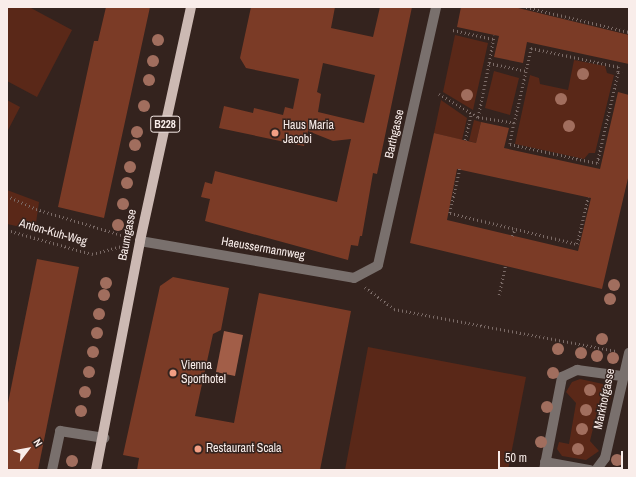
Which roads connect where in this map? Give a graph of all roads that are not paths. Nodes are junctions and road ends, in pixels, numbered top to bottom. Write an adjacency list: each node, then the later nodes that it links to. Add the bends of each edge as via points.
1 (191, 7): 3 (main road, Baumgasse / B228)
2 (436, 7): 4 (street, Barthgasse, via 378,266)
3 (140, 241): 4 (street, Haeussermannweg); 7 (main road, Baumgasse / B228)
4 (354, 278)
5 (625, 352): 6 (street, Markhofgasse)
6 (622, 376): 8 (street, via 577,370 562,377); 12 (street, Markhofgasse, via 605,458)
7 (104, 438): 9 (street, via 60,431); 10 (main road, Baumgasse / B228)
8 (545, 466): 11 (street)
9 (52, 470)
10 (96, 470)
11 (590, 470)
12 (596, 470)

